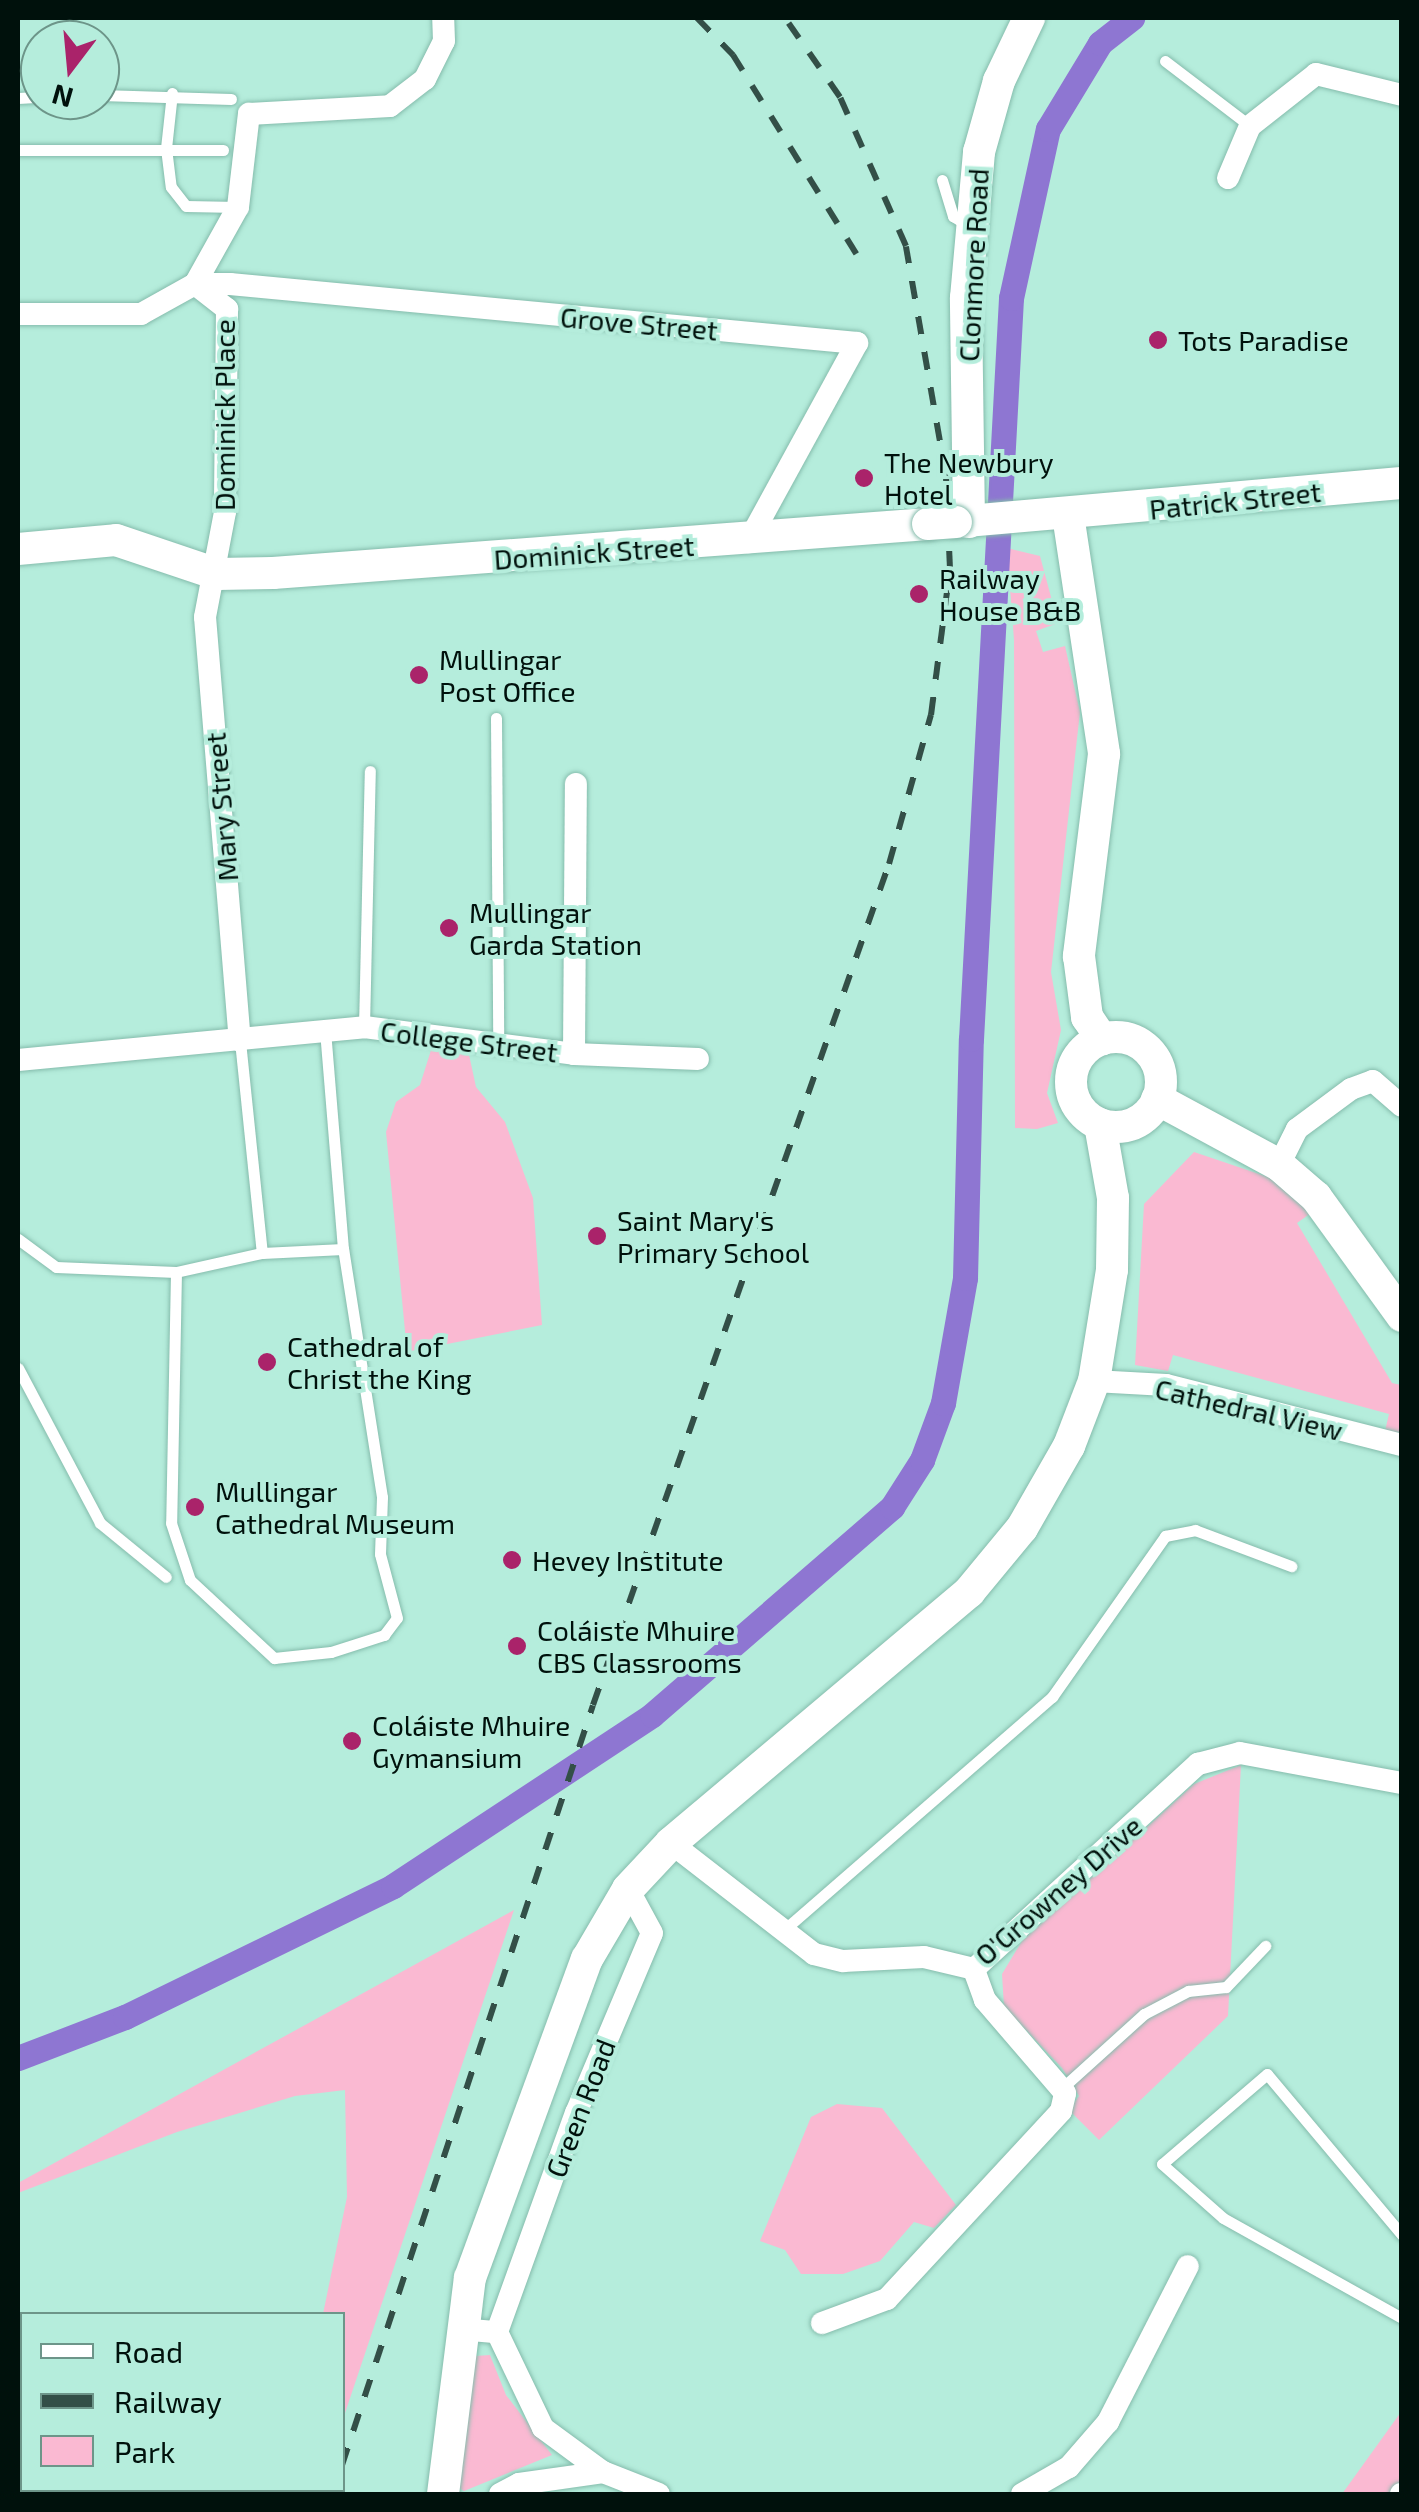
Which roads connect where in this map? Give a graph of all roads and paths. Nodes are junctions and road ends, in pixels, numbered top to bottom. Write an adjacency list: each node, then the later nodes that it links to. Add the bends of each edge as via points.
1 (1029, 18): 15 (street, Clonmore Road, via 999,80 980,152)
2 (444, 29): 14 (street, Dominick Place, via 425,79 390,106 249,114)
3 (1165, 61): 8 (lane)
4 (172, 93): 5 (lane); 7 (lane); 9 (lane)
5 (120, 94)
6 (1402, 96): 8 (street, via 1316,74)
7 (232, 99)
8 (1250, 126): 12 (street)
9 (166, 148): 10 (lane); 11 (lane); 14 (lane, via 171,187 186,206)
10 (18, 150)
11 (223, 150)
12 (1228, 178)
13 (942, 180): 15 (lane, via 953,216)
14 (238, 207): 16 (street, Dominick Place)
15 (972, 228): 20 (street, Clonmore Road)
16 (195, 284): 17 (street, via 141,314); 21 (street, Grove Street, via 857,343); 23 (street, Dominick Place, via 227,309 226,512)
17 (18, 314)
18 (1402, 483): 19 (street, Patrick Street)
19 (1068, 514): 20 (street, Dominick Street); 29 (street, via 1104,754 1079,956 1087,1018)
20 (956, 522): 21 (street, Dominick Street)
21 (748, 542): 23 (street, Dominick Street)
22 (18, 549): 23 (street, via 116,540)
23 (217, 574): 30 (street, Mary Street, via 205,617)
24 (496, 718): 31 (lane)
25 (370, 771): 27 (lane)
26 (576, 784): 32 (street)
27 (364, 1027): 28 (street, College Street); 31 (street, College Street)
28 (325, 1028): 30 (street, College Street); 40 (lane)
29 (1102, 1039): 35 (street, via 1129,1039 1152,1055); 37 (street, via 1080,1054 1070,1080 1078,1107)
30 (240, 1040): 34 (street, College Street); 41 (lane)
31 (498, 1044): 32 (street, College Street)
32 (574, 1054): 33 (street, College Street)
33 (698, 1059)
34 (18, 1060)
35 (1157, 1100): 37 (street, via 1136,1122); 38 (street)
36 (1402, 1106): 38 (street, via 1372,1081 1351,1090 1297,1129)
37 (1100, 1124): 45 (street, via 1113,1198 1112,1270)
38 (1279, 1165): 43 (street, via 1316,1197)
39 (18, 1239): 42 (lane, via 56,1267)
40 (343, 1248): 41 (lane); 42 (lane, via 382,1497 380,1554 397,1618 384,1635 330,1652 274,1658 190,1580 171,1524)
41 (262, 1253): 42 (lane)
42 (176, 1272)
43 (1402, 1316)
44 (18, 1368): 48 (lane, via 100,1524)
45 (1094, 1382): 46 (street, Cathedral View, via 1166,1385); 50 (street, via 1069,1446 1022,1528 970,1592)
46 (1402, 1445)
47 (1291, 1566): 52 (lane, via 1195,1530 1165,1536 1052,1697)
48 (166, 1577)
49 (1402, 1782): 54 (street, O'Growney Drive, via 1240,1754 1198,1764)
50 (671, 1843): 51 (street); 52 (street, O'Growney Drive)
51 (635, 1881): 60 (street, Green Road, via 586,1959 470,2278); 61 (street, Green Road, via 652,1933 576,2113)
52 (785, 1930): 54 (street, O'Growney Drive, via 814,1954 844,1961 924,1957)
53 (1265, 1946): 55 (lane, via 1226,1988 1188,1991 1144,2014)
54 (974, 1969): 55 (street, via 984,2000)
55 (1062, 2089): 59 (street, via 1062,2110 1050,2130 887,2299)
56 (1402, 2236): 58 (lane, via 1267,2074 1162,2164 1223,2218)
57 (1188, 2266): 66 (street, via 1108,2422 1069,2467)
58 (1402, 2318)
59 (822, 2322)
60 (460, 2328): 61 (street); 63 (street, Green Road)
61 (497, 2332): 62 (street, via 543,2428)
62 (604, 2472): 64 (street, via 520,2484); 65 (street)
63 (443, 2494)
64 (500, 2494)
65 (659, 2494)
66 (1022, 2494)

